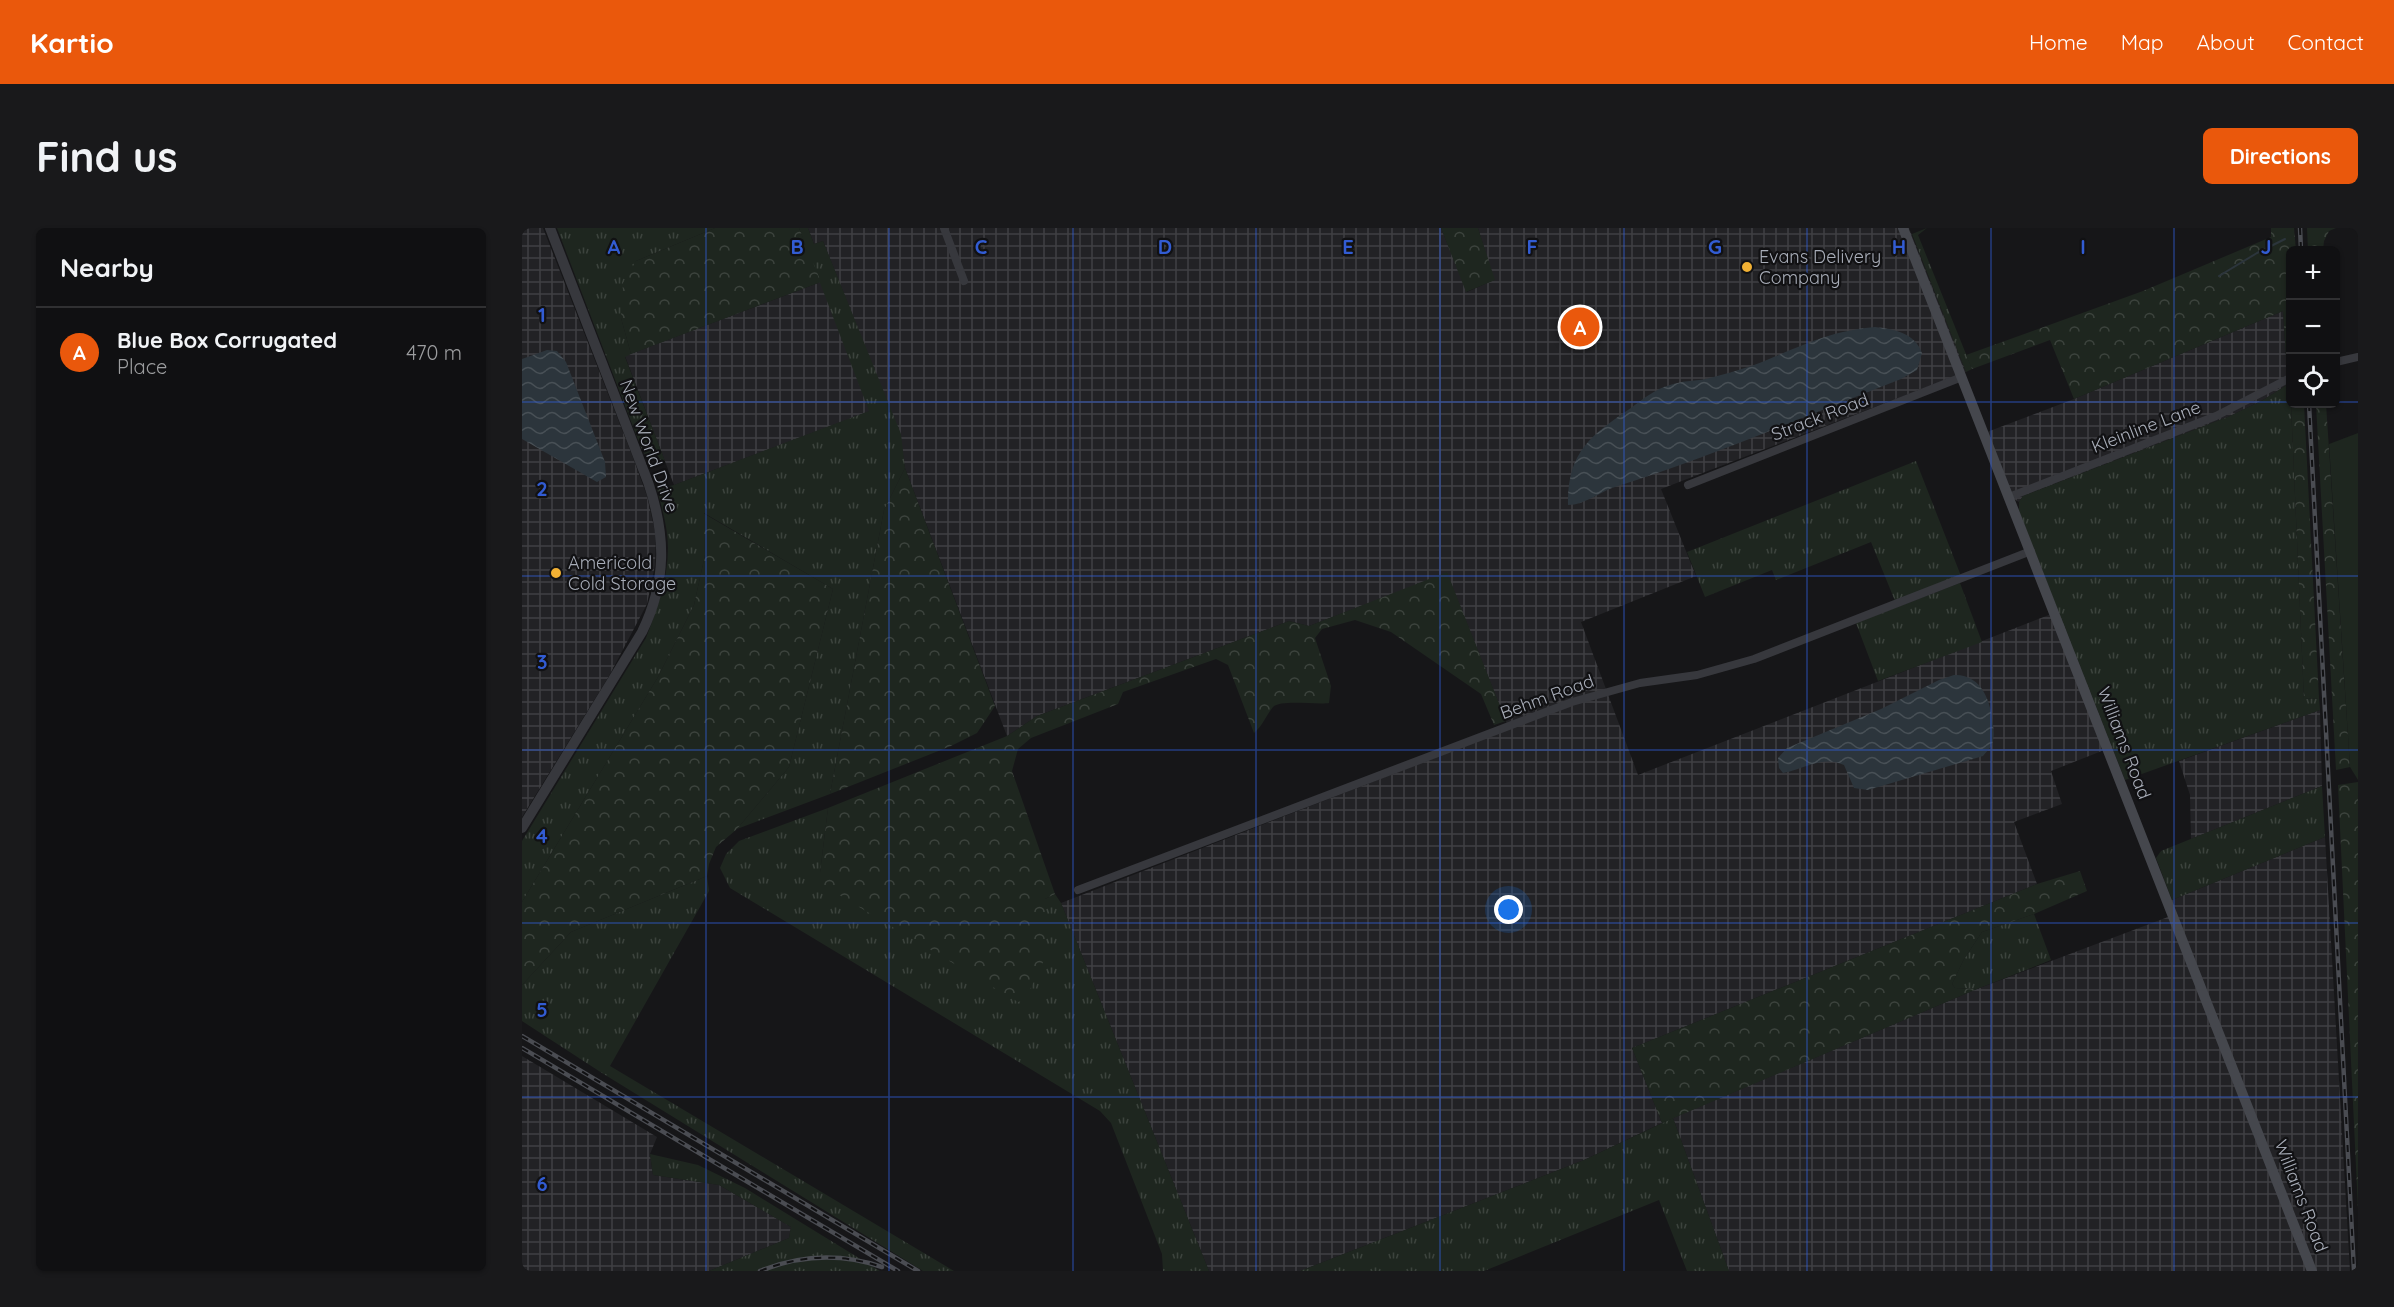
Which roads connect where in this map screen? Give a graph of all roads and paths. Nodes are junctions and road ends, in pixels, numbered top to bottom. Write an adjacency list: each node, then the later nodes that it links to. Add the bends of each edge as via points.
1 (550, 228): 12 (street, New World Drive, via 648,482 660,520 662,547 658,590 647,622)
2 (944, 228): 4 (street)
3 (1903, 228): 7 (main road, Williams Road)
4 (964, 281)
5 (2358, 357): 6 (street)
6 (2340, 361)
7 (1962, 377): 9 (street, Strack Road); 10 (main road, Williams Road)
8 (2286, 380): 10 (street, Kleinline Lane, via 2216,416)
9 (1688, 485)
10 (2009, 497): 11 (main road, Williams Road)
11 (2031, 551): 13 (street, Behm Road, via 1754,659 1572,702); 14 (main road, Williams Road)
12 (522, 828)
13 (1078, 890)
14 (2312, 1271)

